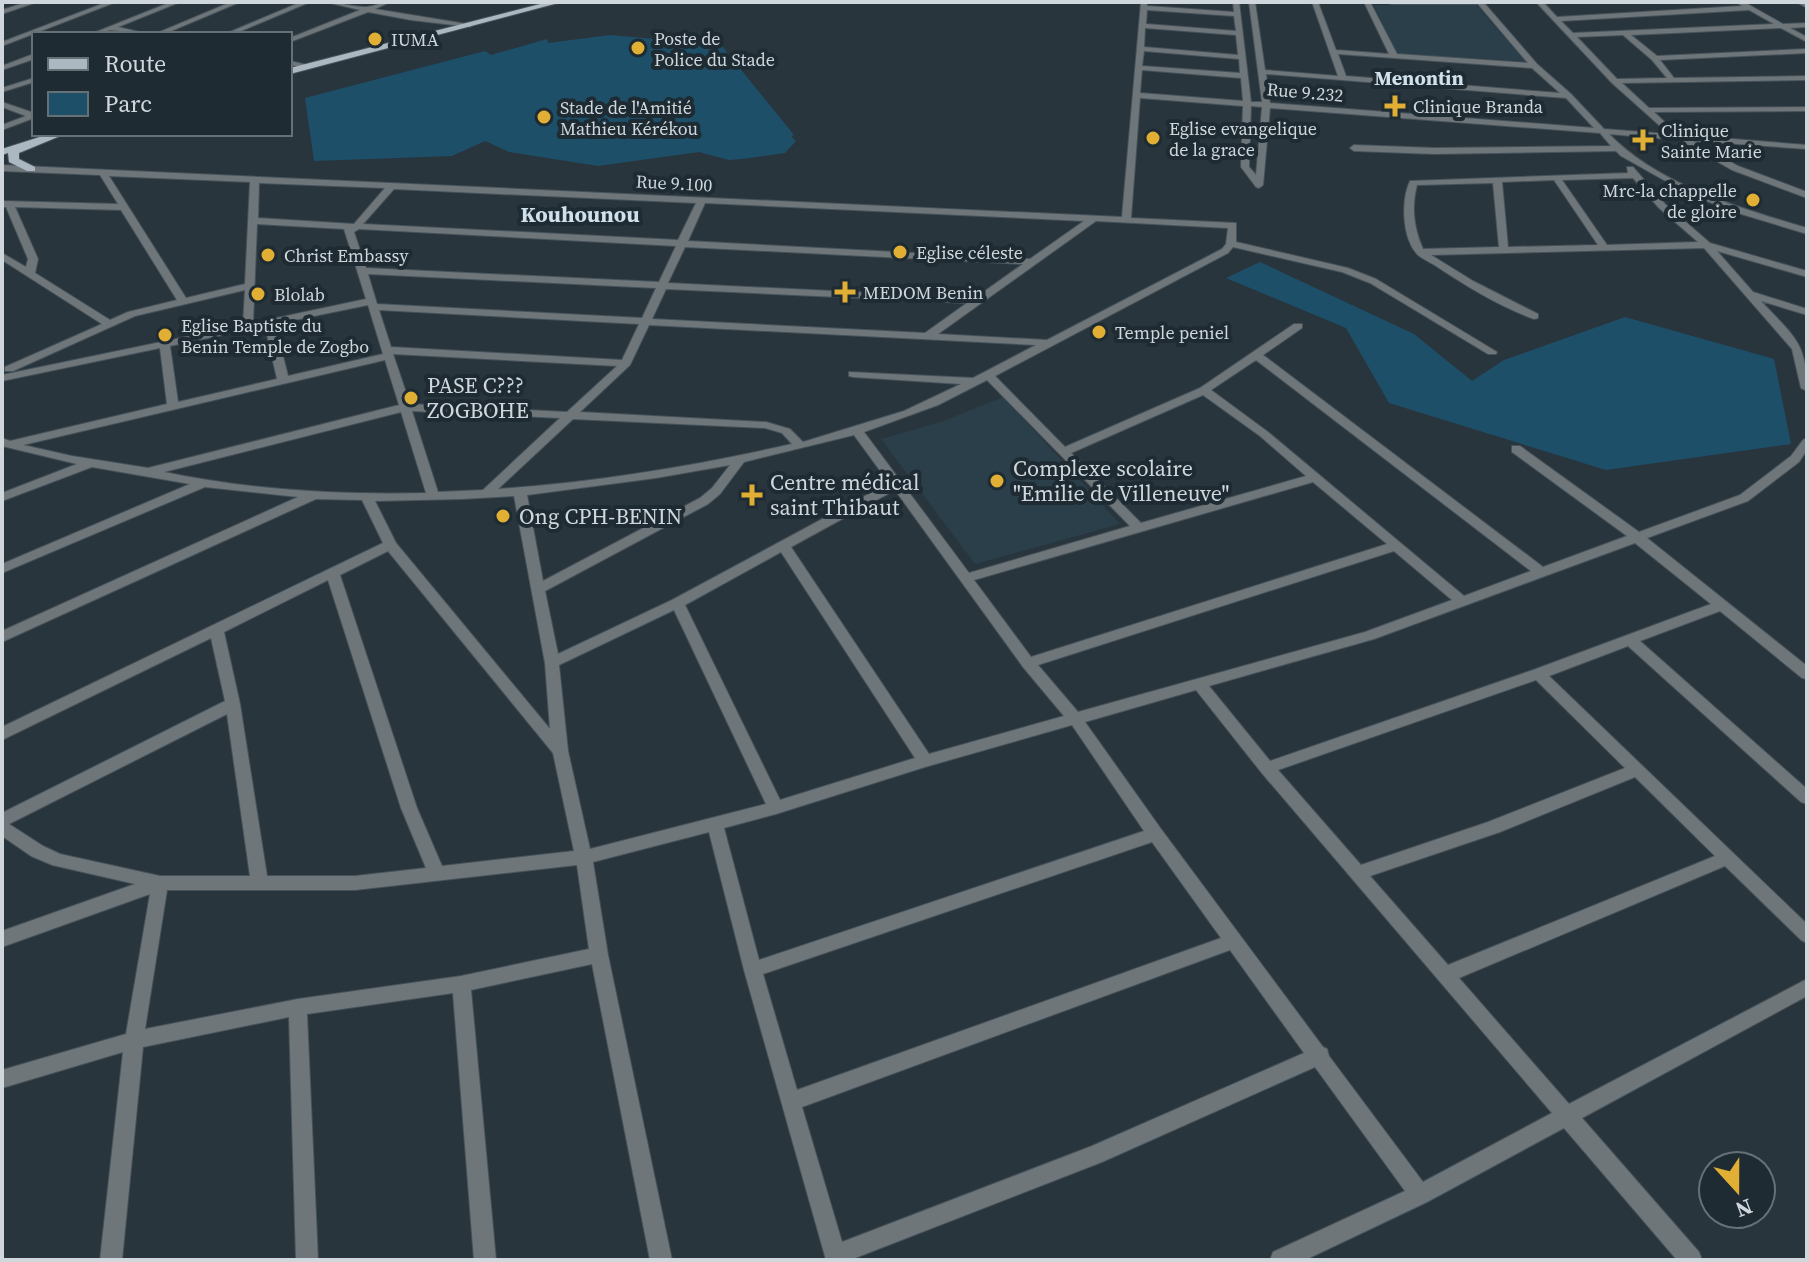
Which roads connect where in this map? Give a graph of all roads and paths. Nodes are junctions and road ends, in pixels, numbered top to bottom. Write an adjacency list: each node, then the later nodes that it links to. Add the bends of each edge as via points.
1 (34, 2): 23 (street)
2 (113, 2): 40 (street)
3 (177, 2): 30 (street)
4 (237, 2): 33 (street)
5 (307, 2): 34 (street)
6 (329, 2): 22 (street)
7 (387, 2): 22 (street)
8 (558, 2): 26 (main road)
9 (1236, 2): 24 (street)
10 (1252, 2): 55 (street)
11 (1315, 2): 44 (street)
12 (1367, 2): 45 (street)
13 (1391, 2): 14 (street)
14 (1480, 2): 15 (street); 51 (street)
15 (1489, 2)
16 (1539, 2): 25 (street)
17 (1739, 2): 21 (street)
18 (1800, 2): 20 (street)
19 (1144, 5): 24 (street); 28 (street)
20 (1807, 6)
21 (1749, 8): 25 (street); 29 (street)
22 (372, 9): 26 (street); 38 (street)
23 (2, 12)
24 (1237, 14): 35 (street)
25 (1558, 19): 37 (street)
26 (470, 25): 50 (main road)
27 (1807, 25): 29 (street)
28 (1143, 26): 35 (street); 42 (street)
29 (1781, 26): 36 (street); 39 (street)
30 (110, 28): 31 (street); 32 (street)
31 (99, 32)
32 (133, 32)
33 (163, 32)
34 (233, 32)
35 (1238, 33): 46 (street)
36 (1626, 34): 37 (street); 48 (street)
37 (1574, 35): 60 (street)
38 (292, 39)
39 (1807, 40)
40 (4, 42): 41 (street)
41 (21, 44)
42 (1142, 49): 46 (street); 53 (street)
43 (1807, 51): 48 (street)
44 (1334, 52): 45 (street); 57 (street)
45 (1394, 56): 51 (street)
46 (1242, 57): 56 (street)
47 (32, 58): 52 (street)
48 (1655, 58): 61 (street)
49 (292, 63): 50 (street)
50 (308, 66): 54 (main road)
51 (1534, 66): 64 (street)
52 (2, 68)
53 (1139, 68): 56 (street); 63 (street)
54 (292, 70)
55 (1263, 72): 57 (street); 66 (street)
56 (1244, 76): 65 (street)
57 (1343, 78): 64 (street)
58 (1806, 78): 61 (street)
59 (32, 81): 62 (street)
60 (1615, 81): 61 (street); 69 (street)
61 (1673, 81)
62 (2, 90)
63 (1137, 92): 65 (street, Rue 9.232); 99 (street)
64 (1568, 96): 73 (street)
65 (1247, 101): 66 (street, Rue 9.232); 78 (street)
66 (1265, 102): 73 (street, Rue 9.232); 75 (street, Rue 9.232); 80 (street)
67 (2, 104): 70 (street)
68 (1807, 109): 69 (street)
69 (1649, 110): 74 (street)
70 (32, 114)
71 (32, 116): 72 (street)
72 (5, 125)
73 (1597, 125): 74 (street, Rue 9.232); 75 (street)
74 (1668, 130): 77 (street); 79 (street, Rue 9.232)
75 (1605, 132): 77 (street, Rue 9.232); 84 (street)
76 (54, 136): 81 (main road)
77 (1679, 137): 82 (street, Rue 9.232); 94 (street, via 1735,168)
78 (1246, 140): 80 (street); 80 (street, via 1245,167 1259,185)
79 (1807, 140)
80 (1265, 142)
81 (21, 146): 85 (main road); 87 (main road, via 13,160)
82 (1807, 147)
83 (1354, 148): 84 (street)
84 (1621, 151): 89 (street); 102 (street, via 1688,190)
85 (2, 152)
86 (2, 168): 87 (street, Rue 9.100)
87 (31, 169): 88 (street, Rue 9.100)
88 (102, 171): 90 (street, Rue 9.100); 97 (street)
89 (1633, 175): 91 (street); 105 (street)
90 (255, 179): 93 (street, Rue 9.100); 100 (street)
91 (1557, 179): 92 (street); 106 (street)
92 (1497, 181): 107 (street); 108 (street, via 1413,183 1411,218)
93 (392, 186): 95 (street, Rue 9.100); 101 (street)
94 (1807, 195)
95 (702, 200): 98 (street, Rue 9.100); 104 (street)
96 (5, 204): 97 (street); 112 (street, via 33,259)
97 (125, 207): 117 (street)
98 (1093, 219): 99 (street, Rue 9.100); 110 (street)
99 (1126, 220): 103 (street, Rue 9.100, via 1233,225)
100 (253, 221): 101 (street); 114 (street)
101 (352, 229): 104 (street); 111 (street)
102 (1807, 231)
103 (1231, 244): 128 (street); 131 (street, via 1373,281)
104 (678, 245): 110 (street); 115 (street)
105 (1707, 245): 106 (street); 113 (street); 116 (street)
106 (1604, 247): 107 (street)
107 (1504, 250): 108 (street)
108 (1420, 252): 121 (street)
109 (2, 256): 112 (street)
110 (1034, 262): 118 (street)
111 (362, 271): 115 (street); 119 (street)
112 (30, 273): 123 (street)
113 (1807, 274)
114 (250, 286): 117 (street); 126 (street)
115 (659, 288): 118 (street); 122 (street)
116 (1746, 293): 120 (street); 130 (street)
117 (182, 300): 123 (street)
118 (979, 301): 127 (street)
119 (373, 304): 122 (street); 124 (street); 132 (street)
120 (1807, 312)
121 (1534, 316)
122 (644, 322): 127 (street); 134 (street)
123 (108, 323): 135 (street)
124 (269, 323): 126 (street); 138 (street)
125 (1298, 326): 133 (street)
126 (248, 327): 129 (street)
127 (928, 336): 128 (street)
128 (1054, 343): 137 (street)
129 (165, 345): 135 (street, via 25,372); 141 (street)
130 (1802, 349): 139 (street)
131 (1492, 352)
132 (388, 353): 134 (street); 138 (street); 142 (street)
133 (1256, 355): 140 (street); 168 (street)
134 (626, 363): 143 (street)
135 (4, 371)
136 (853, 374): 137 (street)
137 (984, 379): 144 (street); 149 (street)
138 (283, 380): 141 (street)
139 (1807, 388)
140 (1204, 390): 149 (street); 153 (street)
141 (173, 407): 146 (street)
142 (405, 407): 143 (street); 152 (street); 160 (street)
143 (570, 415): 147 (street, via 766,425 786,431); 158 (street)
144 (858, 432): 147 (street); 155 (street)
145 (1807, 442): 163 (street, via 1795,459 1744,498)
146 (4, 444): 151 (street)
147 (800, 446): 150 (street)
148 (1516, 449): 163 (street)
149 (1065, 451): 162 (street)
150 (740, 459): 156 (street, via 623,481); 171 (street, via 704,501)
151 (90, 463): 152 (street); 161 (street)
152 (148, 472): 154 (street)
153 (1315, 477): 162 (street); 166 (street)
154 (204, 483): 157 (street); 167 (street)
155 (897, 484): 165 (street); 170 (street)
156 (520, 492): 158 (street); 171 (street)
157 (316, 493): 159 (street); 176 (street)
158 (486, 494): 160 (street)
159 (366, 495): 160 (street); 164 (street)
160 (433, 496)
161 (2, 497)
162 (1138, 527): 170 (street)
163 (1634, 535): 168 (street); 174 (street)
164 (390, 545): 169 (street); 186 (street)
165 (783, 545): 173 (street); 187 (street)
166 (1396, 546): 172 (street); 179 (street)
167 (2, 569)
168 (1542, 573): 172 (street)
169 (333, 574): 175 (street); 199 (street, via 409,808)
170 (966, 578): 179 (street)
171 (539, 589): 178 (street)
172 (1463, 602): 182 (street, via 1369,636)
173 (677, 603): 178 (street); 191 (street)
174 (1721, 606): 177 (street); 181 (street)
175 (216, 629): 183 (street); 185 (street)
176 (2, 637)
177 (1630, 640): 180 (street); 190 (street)
178 (552, 663): 186 (street)
179 (1028, 663): 184 (street)
180 (1538, 674): 188 (street); 189 (street)
181 (1807, 674)
182 (1198, 683): 184 (street); 188 (street)
183 (233, 704): 192 (street); 200 (street)
184 (1076, 720): 187 (street); 195 (street)
185 (2, 734)
186 (560, 751): 196 (street)
187 (925, 761): 191 (street)
188 (1267, 768): 198 (street)
189 (1637, 770): 197 (street); 198 (street, via 1494,827)
190 (1807, 798)
191 (776, 808): 193 (street)
192 (2, 820)
193 (715, 824): 196 (street); 206 (street)
194 (2, 828): 201 (street, via 58,860)
195 (1155, 834): 204 (street); 206 (street)
196 (584, 857): 199 (street); 205 (street)
197 (1727, 858): 202 (street); 207 (street)
198 (1357, 873): 207 (street)
199 (437, 875): 200 (street, via 355,883)
200 (259, 882): 201 (street)
201 (160, 883): 203 (street); 211 (street)
202 (1807, 935)
203 (2, 939)
204 (1234, 941): 212 (street); 214 (street)
205 (599, 955): 208 (street); 221 (street)
206 (753, 970): 214 (street)
207 (1445, 975): 215 (street)
208 (461, 984): 210 (street); 220 (street)
209 (1807, 987): 215 (street)
210 (298, 1007): 211 (street); 219 (street)
211 (134, 1040): 213 (street); 218 (street)
212 (1320, 1055): 216 (street); 217 (street, via 1095,1155)
213 (2, 1079)
214 (790, 1102): 217 (street)
215 (1566, 1116): 216 (street); 223 (street)
216 (1420, 1195): 222 (street)
217 (836, 1257)
218 (111, 1260)
219 (307, 1260)
220 (485, 1260)
221 (661, 1260)
222 (1281, 1260)
223 (1691, 1260)

